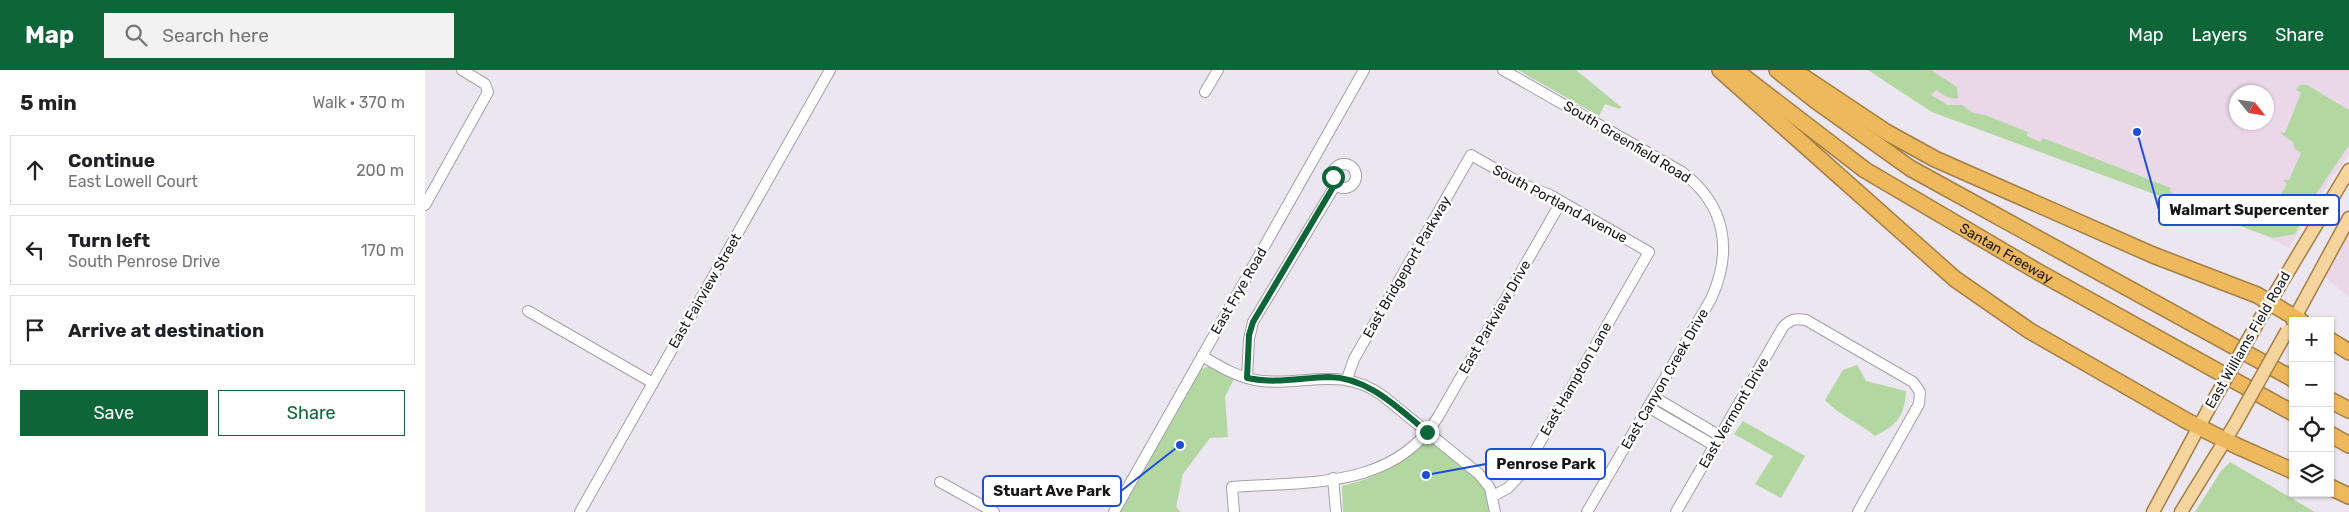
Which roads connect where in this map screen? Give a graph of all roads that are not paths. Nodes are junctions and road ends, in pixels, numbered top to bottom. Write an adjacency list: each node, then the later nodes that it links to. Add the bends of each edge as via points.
1 (462, 70): 15 (street, via 488,88 486,96)
2 (830, 70): 30 (street, East Fairview Street)
3 (1218, 70): 10 (street)
4 (1364, 70): 26 (street, East Frye Road)
5 (1503, 70): 17 (street, South Greenfield Road, via 1694,181 1716,213)
6 (1720, 70): 36 (highway, via 1955,279 2030,331)
7 (1735, 70): 35 (highway, Santan Freeway, via 1865,170 2035,270)
8 (1777, 70): 27 (highway, Santan Freeway, via 1910,168)
9 (1793, 70): 19 (highway, via 1885,132 1943,162 2153,255)
10 (1205, 92)
11 (1471, 156): 14 (street, South Portland Avenue); 29 (street, East Bridgeport Parkway, via 1354,359)
12 (2349, 170): 19 (main road, East Williams Field Road)
13 (1335, 184): 28 (street, via 1253,322 1249,335)
14 (1561, 202): 18 (street, South Portland Avenue); 37 (street, East Parkview Drive)
15 (425, 204)
16 (2349, 218): 21 (main road, East Williams Field Road)
17 (1724, 239): 31 (street, East Canyon Creek Drive, via 1717,286)
18 (1649, 252): 47 (street, East Hampton Lane, via 1521,476 1509,488)
19 (2270, 302): 22 (highway); 36 (main road, East Williams Field Road, bridge)
20 (528, 311): 30 (street)
21 (2297, 317)
22 (2289, 318)
23 (2289, 331): 40 (main road, East Williams Field Road, bridge)
24 (2334, 343): 25 (highway)
25 (2349, 352)
26 (1202, 356): 28 (street); 51 (street, East Frye Road)
27 (2289, 377)
28 (1247, 378): 29 (street, via 1273,381 1327,377)
29 (1347, 380): 37 (street, via 1377,392)
30 (653, 383): 49 (street, East Fairview Street)
31 (1654, 397): 33 (street, East Canyon Creek Drive); 38 (street)
32 (2334, 402): 34 (highway)
33 (1648, 406): 42 (street); 55 (street, East Canyon Creek Drive)
34 (2349, 410)
35 (2289, 412)
36 (2199, 425): 40 (highway); 58 (main road, East Williams Field Road)
37 (1427, 432): 44 (street, East Parkview Drive, via 1406,453 1389,464 1362,474); 47 (street, via 1479,474)
38 (1720, 436): 42 (street, East Vermont Drive); 57 (street, East Vermont Drive, via 1783,326 1796,318 1805,320 1913,382 1920,392 1919,404)
39 (2334, 436): 41 (highway)
40 (2224, 440): 43 (highway); 59 (main road, East Williams Field Road)
41 (2349, 445)
42 (1715, 446): 56 (street, East Vermont Drive)
43 (2289, 469)
44 (1333, 478): 52 (street, East Parkview Drive, via 1231,487); 53 (street)
45 (940, 482): 50 (street)
46 (2334, 489): 48 (highway)
47 (1493, 496): 54 (street)
48 (2349, 496)
49 (580, 512)
50 (994, 512)
51 (1114, 512)
52 (1234, 512)
53 (1336, 512)
54 (1495, 512)
55 (1587, 512)
56 (1677, 512)
57 (1858, 512)
58 (2153, 512)
59 (2181, 512)

